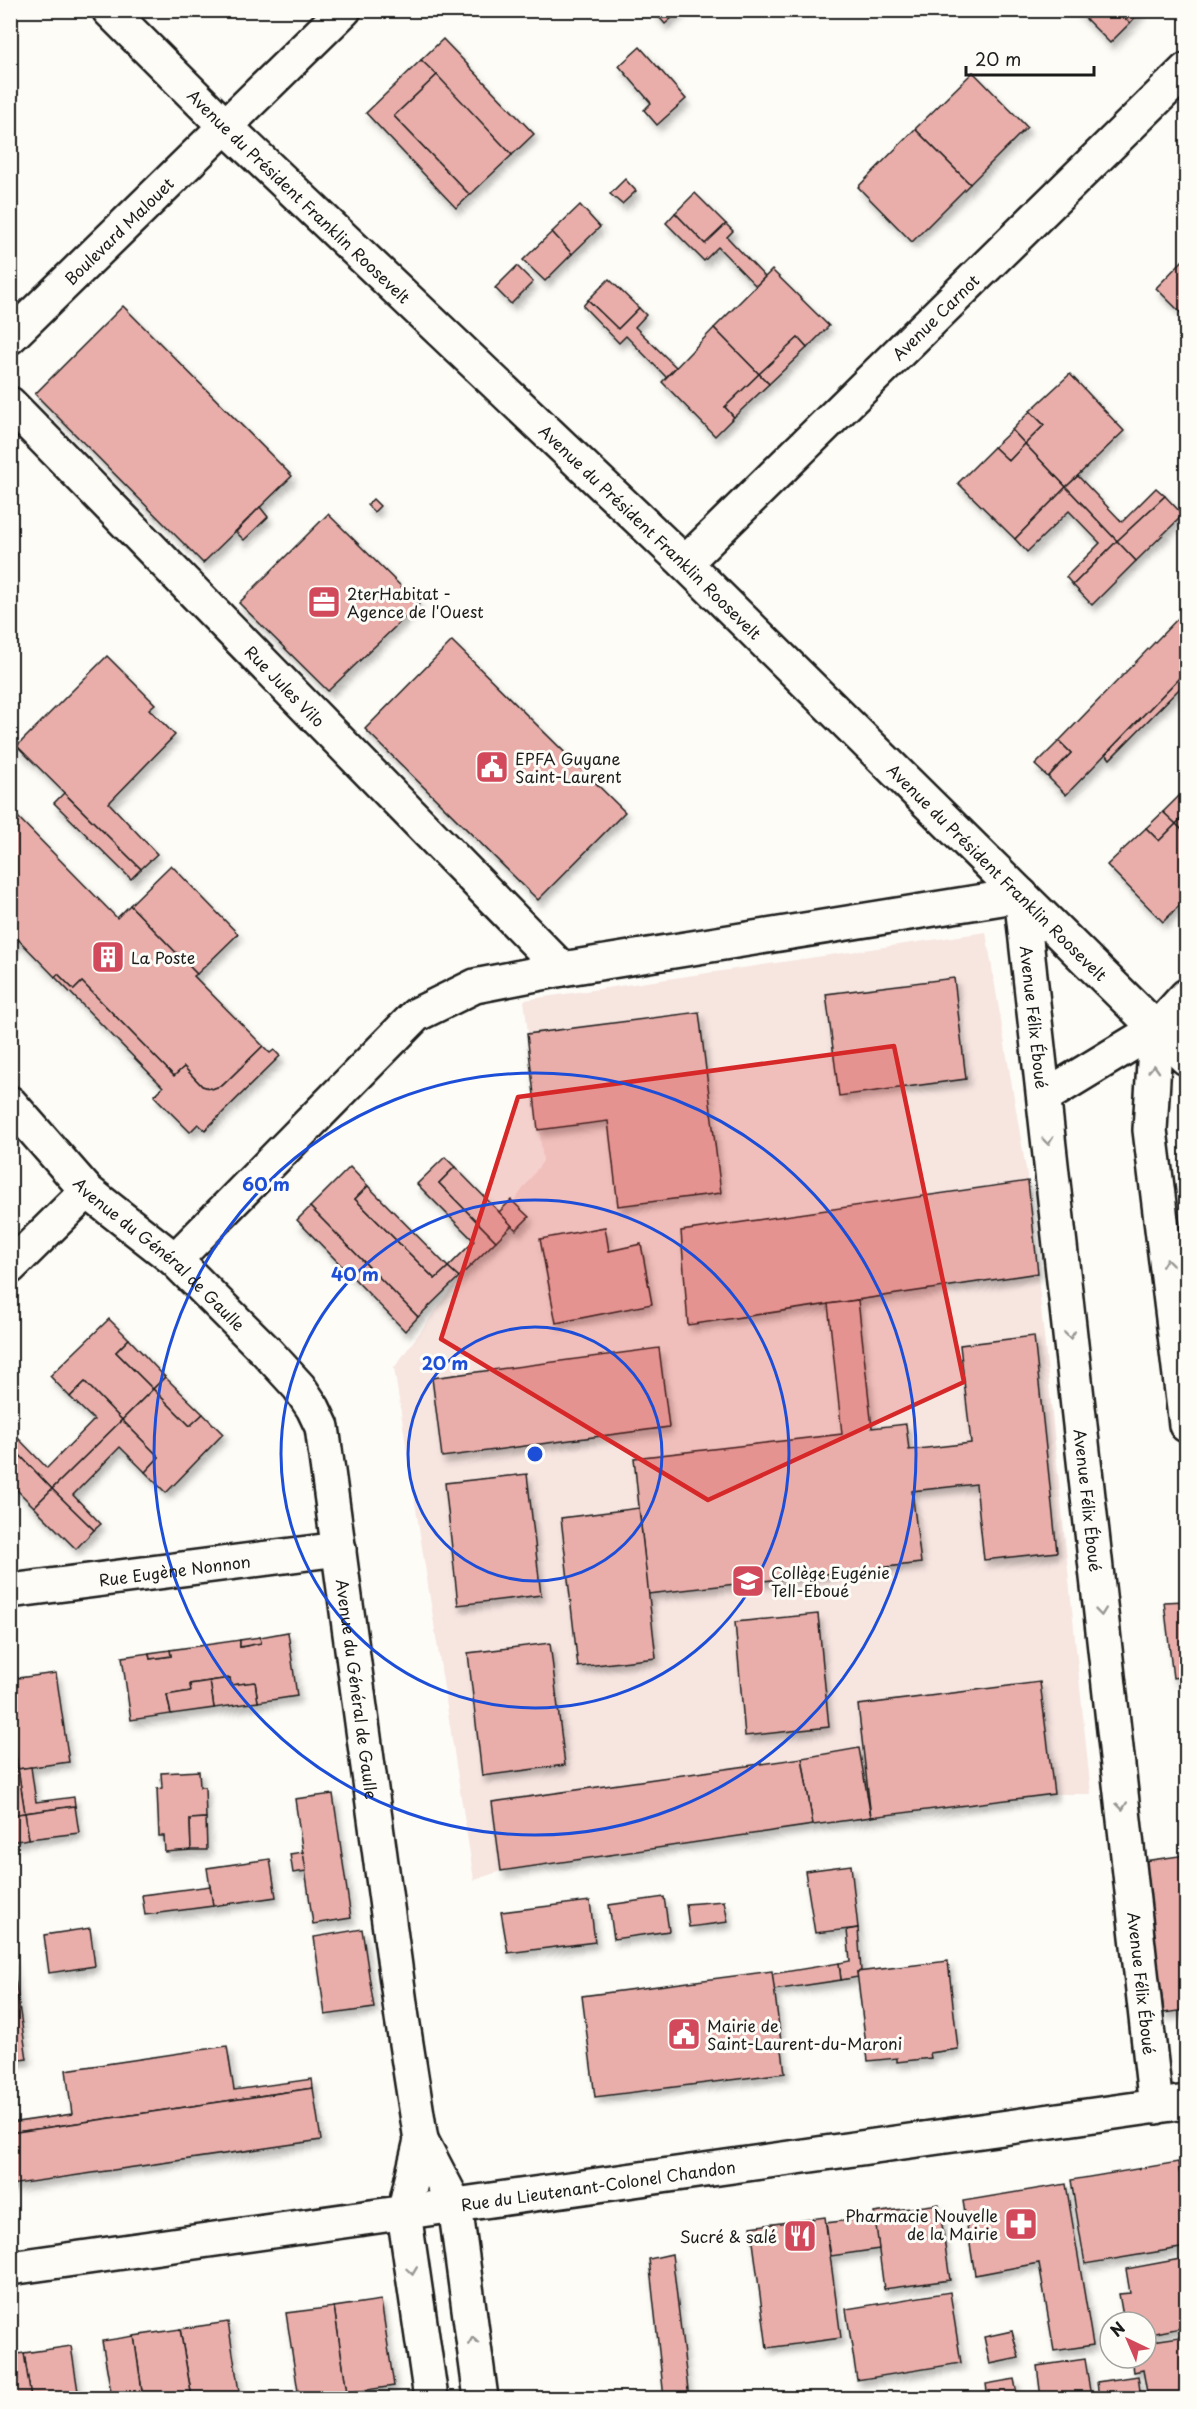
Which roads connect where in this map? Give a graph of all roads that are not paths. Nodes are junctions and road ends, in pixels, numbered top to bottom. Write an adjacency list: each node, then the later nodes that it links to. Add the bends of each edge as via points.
1 (109, 10): 4 (street, Avenue du Président Franklin Roosevelt)
2 (344, 10): 4 (street, Boulevard Malouet)
3 (1186, 70): 7 (street, Avenue Carnot)
4 (224, 125): 5 (street, Boulevard Malouet); 7 (street, Avenue du Président Franklin Roosevelt)
5 (10, 337)
6 (10, 404): 9 (street, Rue Jules Vilo)
7 (685, 563): 8 (street, Avenue du Président Franklin Roosevelt)
8 (1022, 895): 9 (street); 11 (street, Avenue du Président Franklin Roosevelt); 13 (street, Avenue Félix Éboué)
9 (562, 969): 16 (street, via 475,986 416,1015)
10 (1186, 996): 11 (street)
11 (1156, 1029): 12 (street, Avenue du Président Franklin Roosevelt); 13 (street); 18 (street, one-way to 11, via 1150,1130)
12 (1186, 1058)
13 (1044, 1097): 21 (street, Avenue Félix Éboué, one-way to 21)
14 (10, 1103): 15 (street, Avenue du Général de Gaulle)
15 (87, 1191): 16 (street, Avenue du Général de Gaulle); 17 (street)
16 (174, 1260): 19 (street, Avenue du Général de Gaulle, via 266,1351 314,1408 322,1427)
17 (10, 1267)
18 (1186, 1425)
19 (339, 1549): 20 (street, Rue Eugène Nonnon); 22 (street, Avenue du Général de Gaulle)
20 (10, 1591)
21 (1171, 2105): 23 (street, Rue du Lieutenant-Colonel Chandon)
22 (421, 2140): 23 (street); 24 (street, Avenue du Général de Gaulle)
23 (455, 2205): 24 (street, Rue du Lieutenant-Colonel Chandon); 27 (street, one-way to 23)
24 (404, 2214): 25 (street, Rue du Lieutenant-Colonel Chandon); 26 (street, Avenue du Général de Gaulle, one-way to 26)
25 (10, 2268)
26 (431, 2398)
27 (481, 2398)

